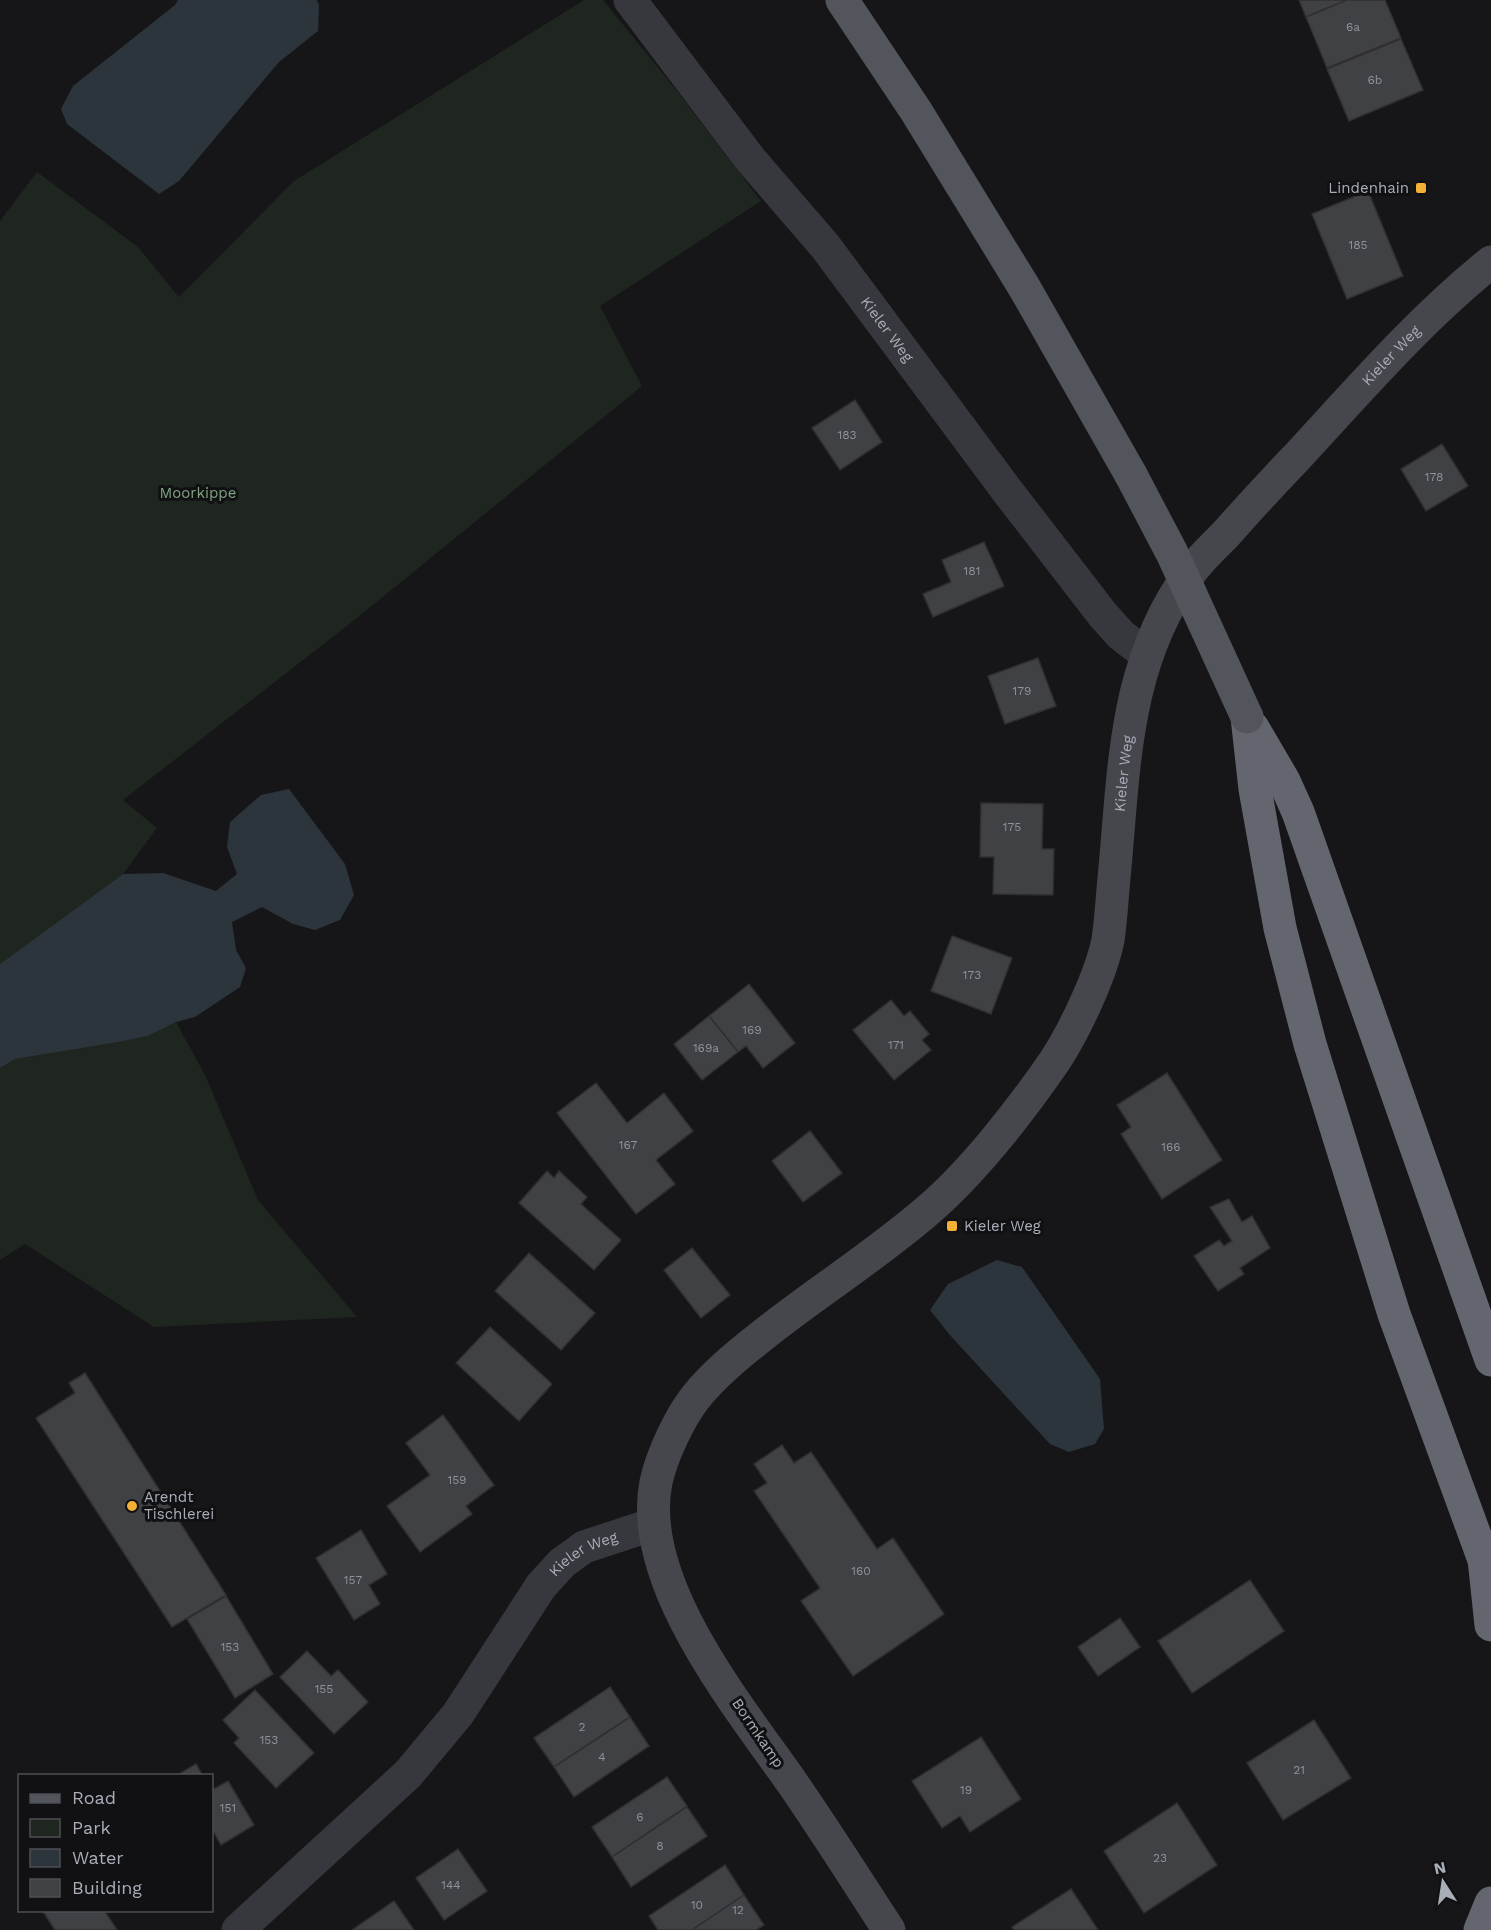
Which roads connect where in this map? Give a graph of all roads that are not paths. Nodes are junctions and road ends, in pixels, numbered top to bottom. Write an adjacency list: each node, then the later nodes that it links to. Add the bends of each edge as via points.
1 (630, 0): 4 (street, Kieler Weg, via 750,159 825,246 1103,615)
2 (842, 0): 5 (main road, bridge, via 1024,286 1131,475 1182,574)
3 (1491, 262): 4 (street, Kieler Weg, via 1393,353 1190,572)
4 (1147, 655): 7 (street, Kieler Weg, via 1129,736 1107,943 1076,1024 1055,1061 1001,1131 932,1208 789,1314 740,1354 695,1399 675,1432 657,1480)
5 (1247, 717): 6 (highway, via 1298,812); 8 (highway, via 1255,789 1280,928 1310,1044 1394,1314)
6 (1491, 1360)
7 (654, 1524): 11 (street, Kieler Weg, via 584,1547 562,1563 541,1586 458,1714 408,1774); 12 (street, Bormkamp, via 666,1576 699,1644)
8 (1487, 1569): 9 (highway)
9 (1491, 1625)
10 (1491, 1904): 13 (highway)
11 (238, 1930)
12 (889, 1930)
13 (1480, 1930)

